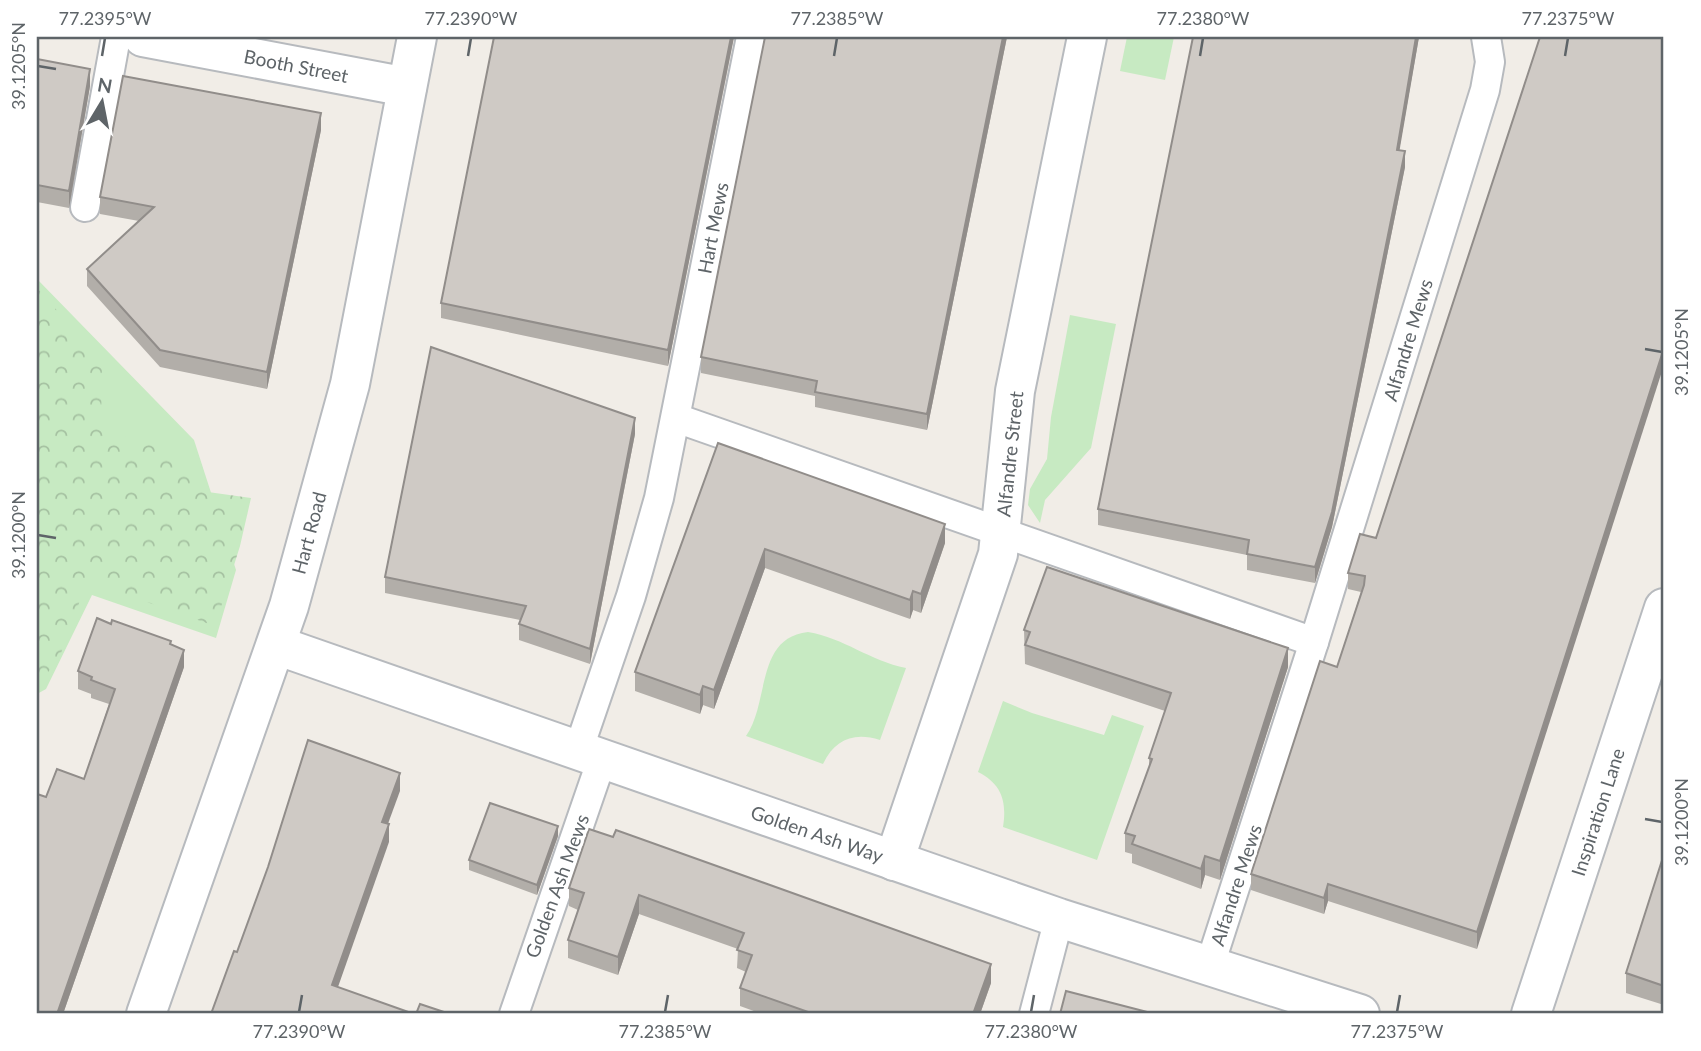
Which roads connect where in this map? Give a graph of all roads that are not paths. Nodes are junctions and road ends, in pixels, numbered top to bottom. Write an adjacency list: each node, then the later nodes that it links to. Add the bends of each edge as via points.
1 (116, 37): 8 (lane)
2 (143, 37): 7 (street, Booth Street)
3 (417, 37): 7 (street, Hart Road)
4 (751, 37): 9 (lane, Hart Mews)
5 (1087, 37): 10 (street, Alfandre Street, via 1015,391)
6 (1486, 37): 12 (lane, Alfandre Mews, via 1490,62 1485,90)
7 (407, 88): 13 (street, Hart Road, via 350,384)
8 (85, 207)
9 (676, 418): 10 (lane); 14 (lane, Hart Mews)
10 (1002, 534): 12 (lane); 15 (street, Alfandre Street, via 993,578)
11 (1664, 608): 22 (street, Inspiration Lane)
12 (1314, 642): 17 (lane, Alfandre Mews)
13 (276, 645): 14 (street, Golden Ash Way); 18 (street, Hart Road)
14 (590, 755): 15 (street, Golden Ash Way); 19 (lane, Golden Ash Mews)
15 (894, 861): 16 (street, Golden Ash Way)
16 (1059, 918): 17 (street, Golden Ash Way); 20 (lane)
17 (1209, 968): 21 (street, Golden Ash Way)
18 (146, 1014)
19 (514, 1014)
20 (1034, 1014)
21 (1360, 1014)
22 (1531, 1014)

